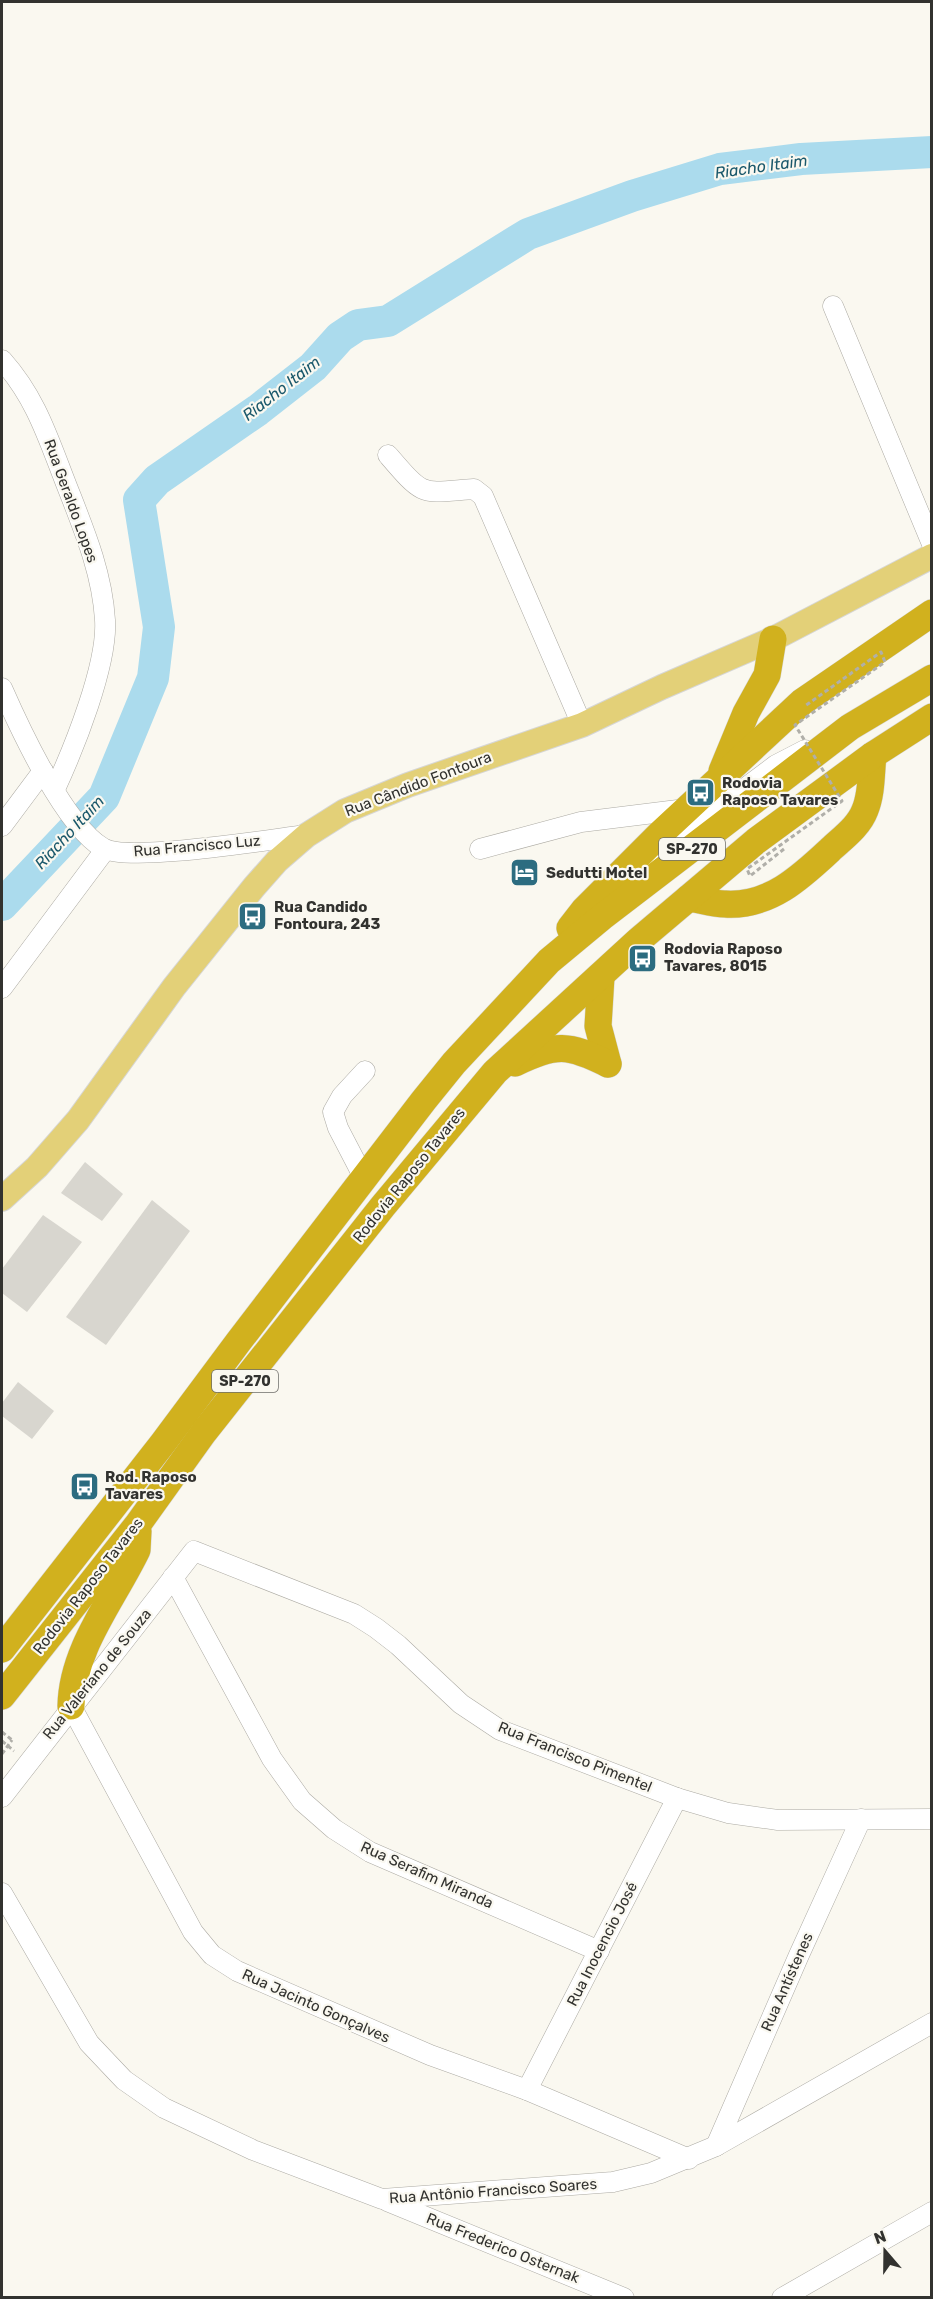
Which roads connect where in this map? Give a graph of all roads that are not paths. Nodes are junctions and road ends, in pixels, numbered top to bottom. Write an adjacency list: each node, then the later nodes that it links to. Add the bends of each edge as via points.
1 (833, 306): 4 (street)
2 (2, 360): 18 (street, Rua Geraldo Lopes, via 37,409 89,543 104,612 103,651)
3 (388, 455): 11 (street, via 415,486 425,491 474,489 483,496)
4 (932, 544)
5 (932, 556): 7 (main road, Rua Cândido Fontoura)
6 (932, 613): 17 (highway, via 802,702)
7 (773, 639): 11 (main road, Rua Cândido Fontoura); 17 (highway, via 767,675 746,713)
8 (932, 678): 12 (highway, Rodovia Raposo Tavares / SP-270)
9 (2, 688): 16 (street)
10 (932, 717): 13 (highway, Rodovia Raposo Tavares / SP-270)
11 (582, 724): 21 (main road, Rua Cândido Fontoura, via 408,785 345,811)
12 (850, 727): 25 (street, via 776,765); 26 (highway, Rodovia Raposo Tavares / SP-270)
13 (903, 734): 14 (highway); 15 (highway, Rodovia Raposo Tavares / SP-270)
14 (932, 737)
15 (873, 755): 24 (highway, Rodovia Raposo Tavares / SP-270, via 756,841); 24 (highway, via 869,796 856,826 778,894 745,904)
16 (43, 771): 18 (street); 20 (street)
17 (720, 777): 19 (highway)
18 (55, 789): 22 (street)
19 (686, 810): 23 (street, via 581,822); 25 (highway)
20 (2, 826)
21 (307, 835): 22 (street, Rua Francisco Luz, via 137,854); 32 (main road, Rua Cândido Fontoura, via 254,887 174,987 78,1120 37,1167)
22 (98, 844): 28 (street)
23 (480, 849)
24 (689, 898): 27 (highway, Rodovia Raposo Tavares / SP-270)
25 (584, 910): 26 (highway)
26 (549, 961): 31 (highway, Rodovia Raposo Tavares / SP-270, via 454,1063)
27 (601, 977): 30 (highway, Rodovia Raposo Tavares / SP-270); 30 (highway, via 598,1026 608,1064 573,1048 555,1048)
28 (2, 988)
29 (365, 1071): 31 (street, via 333,1112)
30 (495, 1072): 33 (highway, Rodovia Raposo Tavares / SP-270, via 375,1215 204,1432)
31 (364, 1178): 36 (highway, Rodovia Raposo Tavares / SP-270)
32 (2, 1199)
33 (138, 1524): 37 (highway, Rodovia Raposo Tavares / SP-270); 38 (highway, via 136,1550 78,1661)
34 (193, 1551): 35 (street, Rua Valeriano de Souza); 40 (street, Rua Francisco Pimentel, via 354,1614 398,1645 461,1704 500,1730)
35 (173, 1577): 38 (street, Rua Valeriano de Souza); 44 (street, Rua Serafim Miranda, via 272,1759 302,1801 334,1829 370,1852)
36 (2, 1650)
37 (2, 1696)
38 (71, 1706): 39 (street, Rua Valeriano de Souza); 46 (street, Rua Jacinto Gonçalves, via 193,1932 212,1955 237,1971 430,2055)
39 (2, 1797)
40 (677, 1798): 41 (street, Rua Francisco Pimentel, via 728,1813 778,1820); 44 (street, Rua Inocencio José)
41 (861, 1818): 42 (street, Rua Francisco Pimentel); 47 (street, Rua Antístenes)
42 (932, 1819)
43 (2, 1893): 49 (street, Rua Antônio Francisco Soares, via 90,2043 124,2080 164,2108 253,2150)
44 (599, 1952): 46 (street, Rua Inocencio José)
45 (930, 2022): 47 (street, Rua Antônio Francisco Soares)
46 (527, 2090): 48 (street, Rua Jacinto Gonçalves)
47 (716, 2146): 48 (street, Rua Antônio Francisco Soares)
48 (689, 2159): 49 (street, Rua Antônio Francisco Soares, via 613,2182)
49 (382, 2199): 51 (street, Rua Frederico Osternak)
50 (932, 2212): 52 (street)
51 (624, 2298)
52 (782, 2298)

